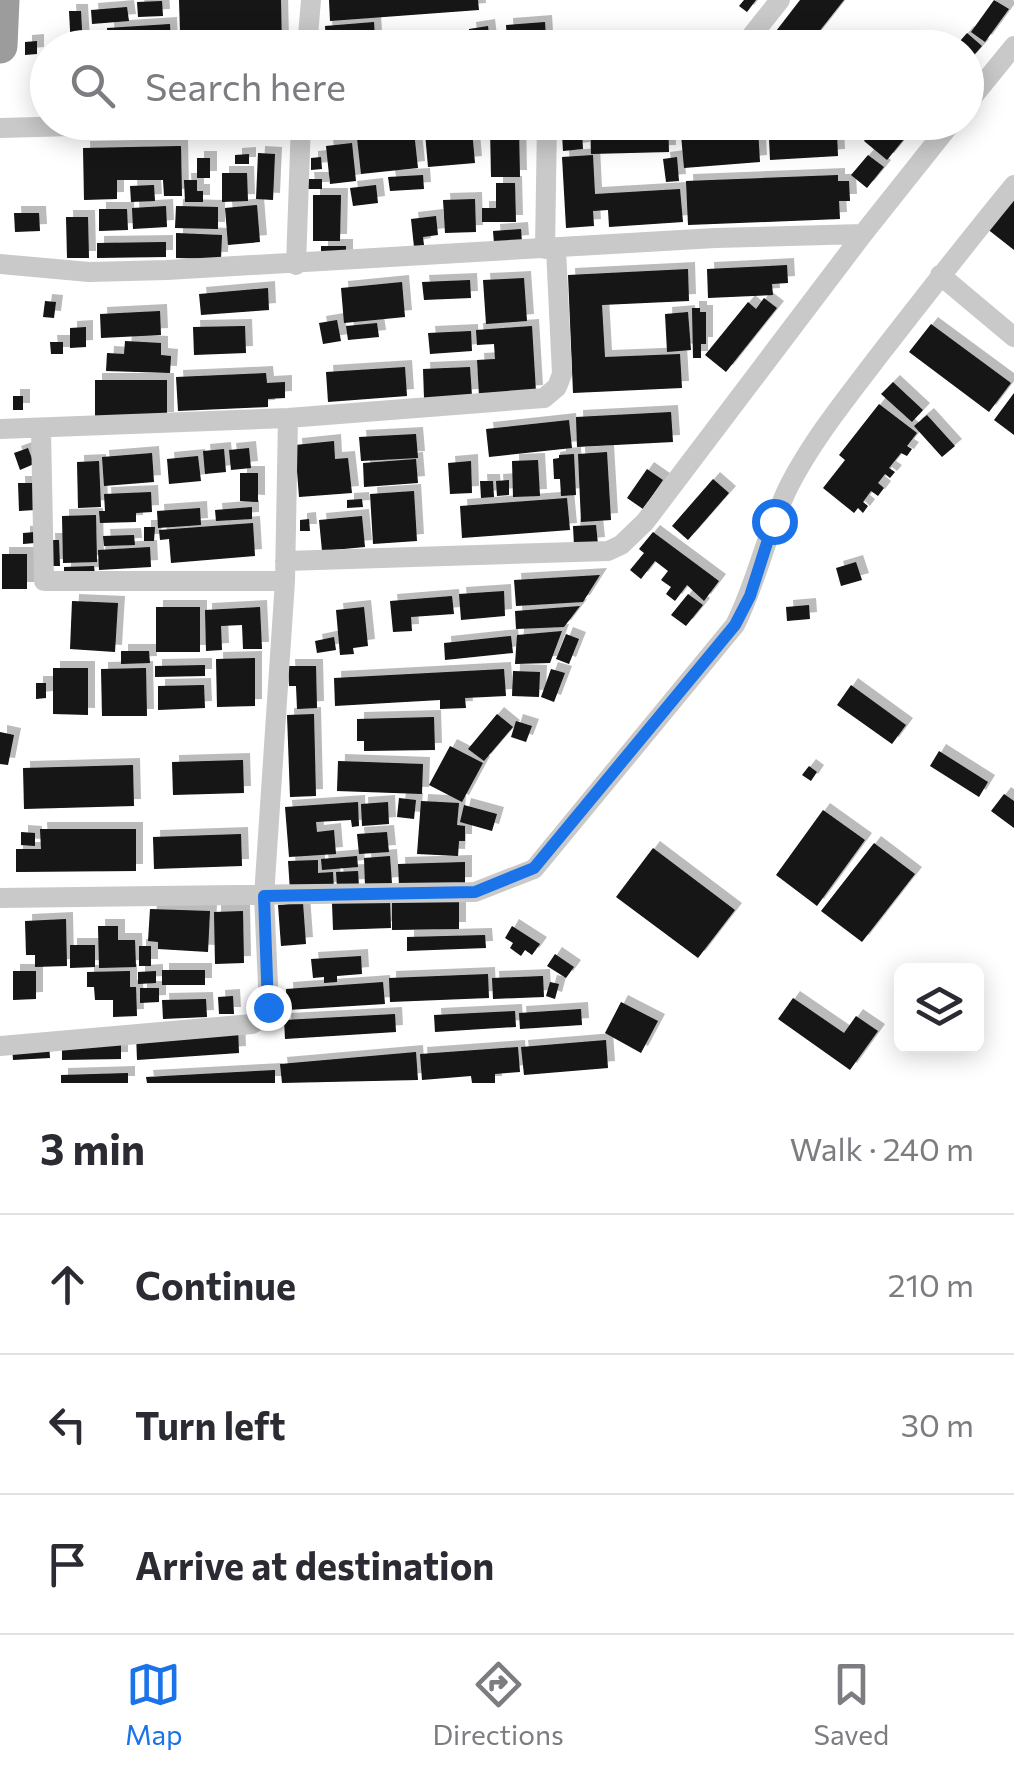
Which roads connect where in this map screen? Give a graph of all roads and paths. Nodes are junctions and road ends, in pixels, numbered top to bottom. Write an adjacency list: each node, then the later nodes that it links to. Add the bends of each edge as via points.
1 (2, 0): 6 (highway)
2 (312, 0): 4 (street)
3 (780, 0): 5 (street)
4 (310, 30)
5 (756, 30)
6 (0, 46)
7 (1014, 46): 8 (street)
8 (984, 83)
9 (30, 127): 10 (street)
10 (0, 128)
11 (301, 140): 18 (street)
12 (547, 140): 16 (street)
13 (938, 140): 15 (street)
14 (1014, 185): 19 (street)
15 (863, 234): 16 (street); 24 (street, via 622,545)
16 (550, 249): 18 (street); 21 (street, via 562,374 544,398)
17 (0, 264): 18 (street, via 89,272)
18 (296, 265)
19 (940, 275): 20 (street); 25 (street, via 820,433 790,485 735,625 534,868 475,892)
20 (1014, 337)
21 (288, 418): 23 (street); 24 (street)
22 (0, 430): 23 (street)
23 (41, 430): 24 (street, via 44,581)
24 (285, 571): 25 (street)
25 (264, 896): 26 (street); 27 (street, via 268,1007 252,1024)
26 (0, 898)
27 (0, 1046)

